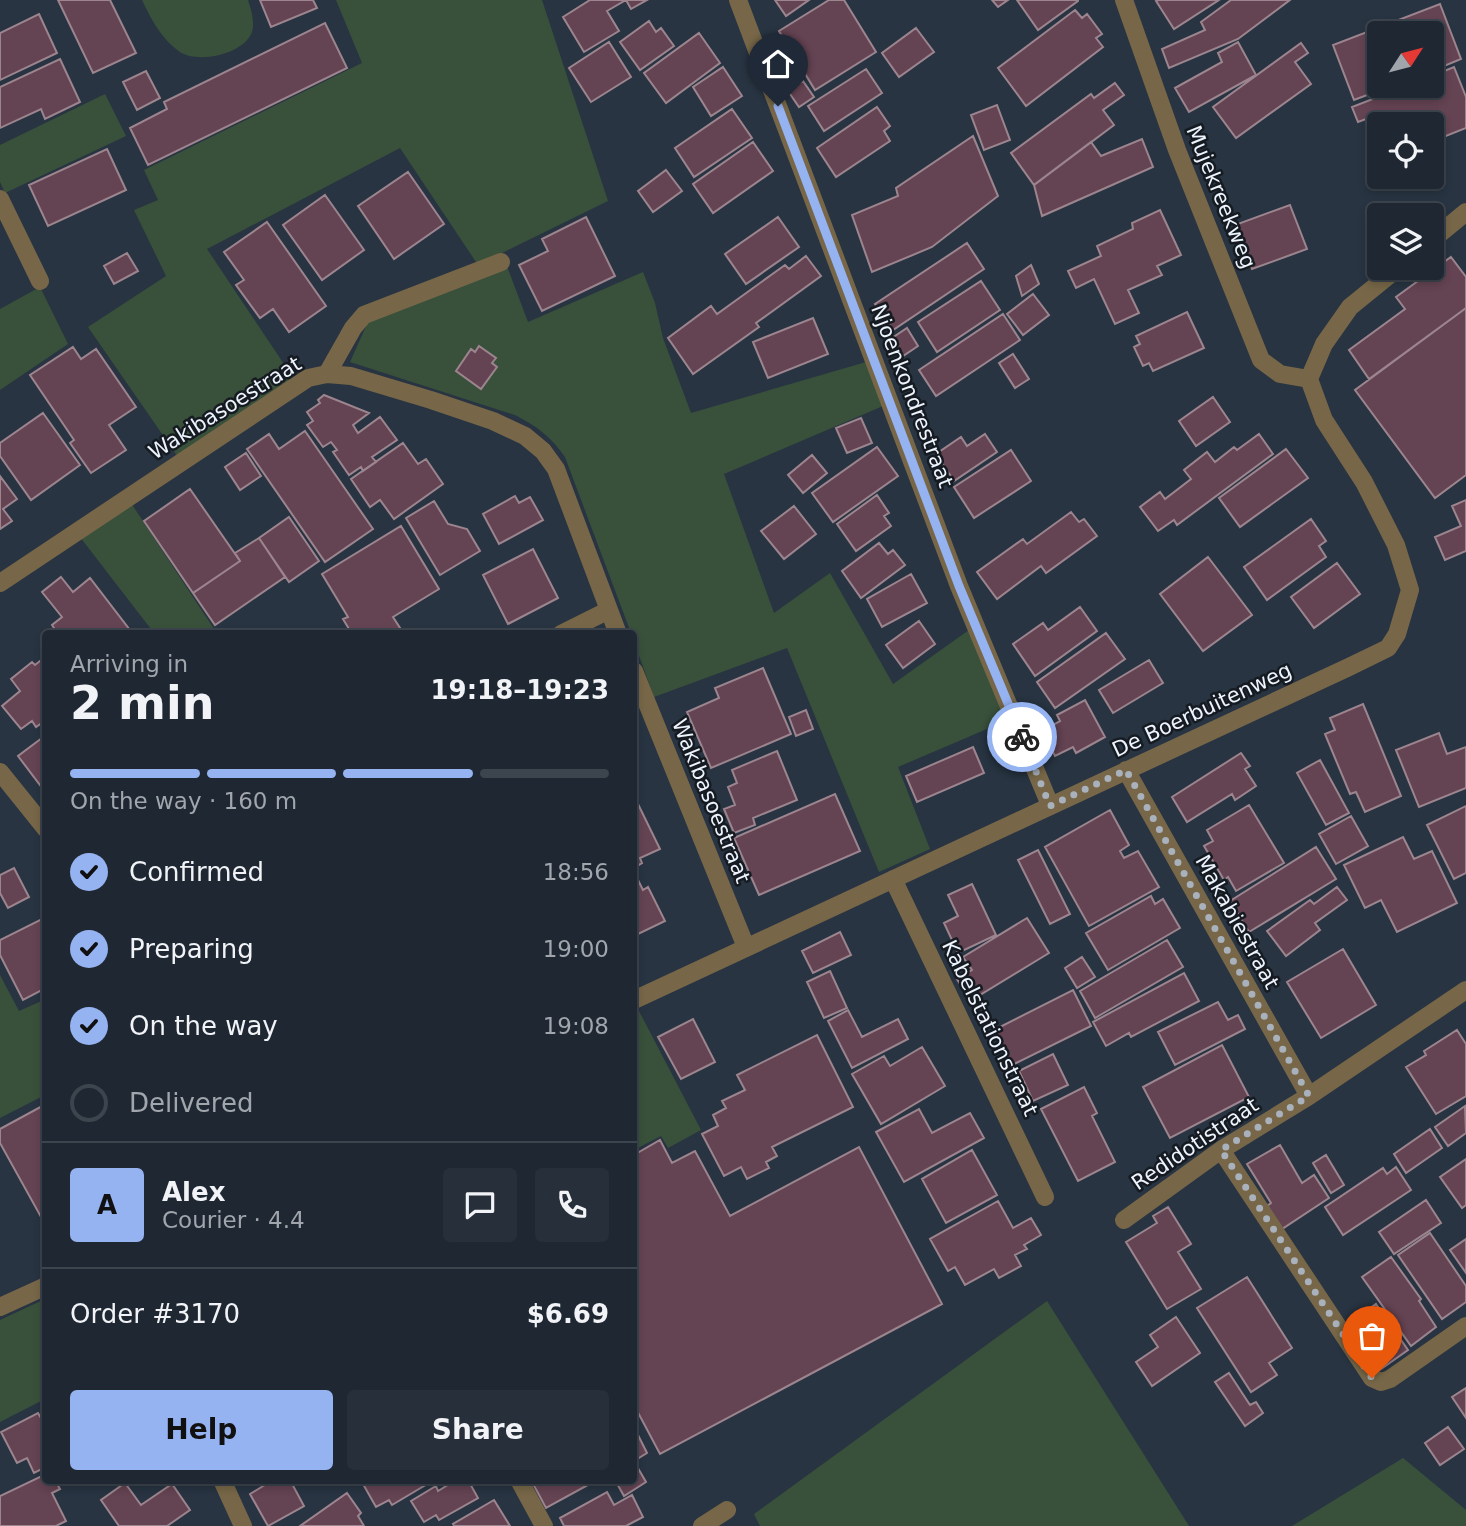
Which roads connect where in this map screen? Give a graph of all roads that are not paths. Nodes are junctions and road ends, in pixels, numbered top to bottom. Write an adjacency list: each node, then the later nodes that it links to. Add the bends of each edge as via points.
1 (738, 0): 18 (street, Njoenkondrestraat, via 959,586)
2 (1124, 0): 10 (street, Mujekreekweg, via 1177,150 1261,360 1280,374)
3 (0, 199): 8 (street)
4 (1466, 212): 5 (street)
5 (1444, 230)
6 (500, 262): 9 (street, via 364,315)
7 (1383, 280): 10 (street, via 1350,307)
8 (40, 281)
9 (327, 374): 11 (street, Wakibasoestraat, via 308,378); 12 (street, Wakibasoestraat, via 351,376 494,421 543,451 556,469)
10 (1309, 379): 16 (street, De Boerbuitenweg, via 1324,420 1364,482 1396,545 1410,590 1397,634 1388,648)
11 (0, 583)
12 (609, 610): 13 (street); 14 (street, Wakibasoestraat)
13 (569, 630)
14 (616, 630)
15 (637, 678): 21 (street, Wakibasoestraat)
16 (1126, 770): 18 (street, De Boerbuitenweg); 24 (street, Makabiestraat)
17 (0, 772): 19 (street)
18 (1050, 806): 20 (street, De Boerbuitenweg)
19 (42, 824)
20 (893, 878): 21 (street, De Boerbuitenweg); 26 (street, Kabelstationstraat)
21 (746, 947): 23 (street, De Boerbuitenweg)
22 (1466, 990): 24 (street, Redidotistraat)
23 (637, 999)
24 (1309, 1096): 25 (street, Redidotistraat)
25 (1221, 1150): 27 (street, Redidotistraat); 30 (street, via 1372,1378 1390,1379)
26 (1045, 1196)
27 (1124, 1220)
28 (42, 1288): 29 (street)
29 (0, 1307)
30 (1466, 1326)
31 (224, 1484): 34 (street)
32 (521, 1484): 35 (street)
33 (727, 1510): 36 (street)
34 (243, 1526)
35 (544, 1526)
36 (702, 1526)

